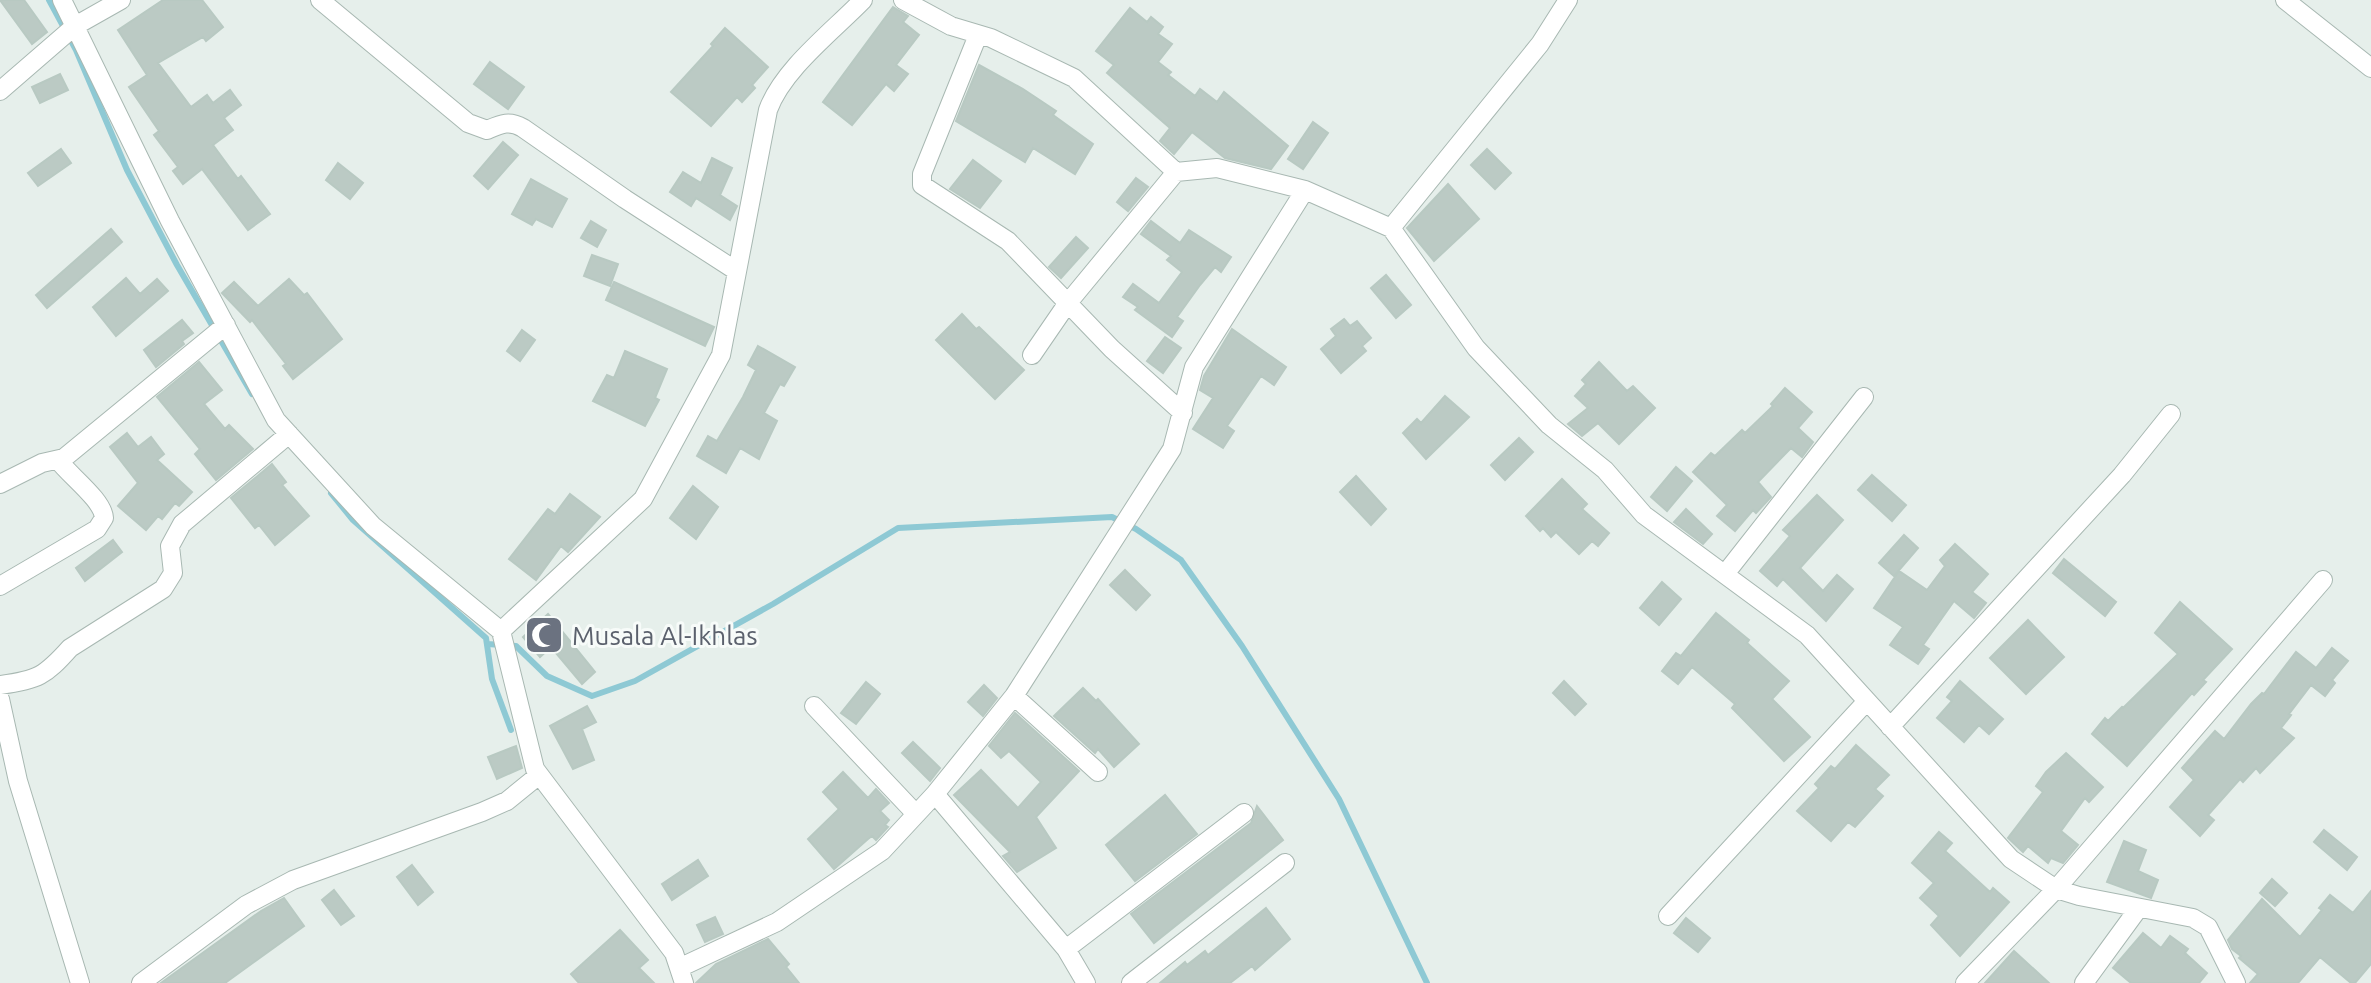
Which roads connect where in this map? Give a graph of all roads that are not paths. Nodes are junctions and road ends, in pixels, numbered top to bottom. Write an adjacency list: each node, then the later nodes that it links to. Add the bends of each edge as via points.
1 (62, 0): 8 (street)
2 (121, 0): 8 (street)
3 (320, 0): 15 (street, via 468,123 487,130 513,122)
4 (863, 0): 15 (street, via 773,95)
5 (903, 0): 9 (street)
6 (1568, 0): 14 (street, via 1540,44)
7 (2295, 3): 10 (street)
8 (75, 26): 11 (street); 17 (street)
9 (978, 35): 12 (street, via 1074,78); 16 (street, via 922,185 1008,241)
10 (2371, 68)
11 (0, 91)
12 (1176, 172): 13 (street, via 1217,168); 16 (street)
13 (1305, 190): 14 (street); 20 (street, via 1194,367)
14 (1391, 228): 25 (street, via 1476,348 1549,425 1605,470 1644,515)
15 (735, 270): 28 (street, via 721,355 643,499)
16 (1067, 304): 18 (street); 20 (street)
17 (226, 325): 22 (street, via 276,420); 23 (street)
18 (1032, 355)
19 (1864, 397): 25 (street)
20 (1183, 413): 30 (street, via 1172,449)
21 (2171, 414): 34 (street, via 2122,475)
22 (289, 434): 28 (street, via 373,526); 29 (street, via 182,524 170,546 173,573 163,589 70,648 42,675)
23 (58, 460): 24 (street); 27 (street, via 101,506 104,518 97,529)
24 (0, 484)
25 (1725, 574): 32 (street, via 1807,635)
26 (2323, 580): 41 (street)
27 (0, 586)
28 (501, 631): 36 (street)
29 (0, 685)
30 (1014, 696): 35 (street); 37 (street)
31 (0, 699): 47 (street, via 18,781)
32 (1867, 701): 34 (street); 43 (street)
33 (814, 706): 39 (street)
34 (1890, 727): 41 (street, via 2011,859)
35 (1098, 772)
36 (539, 775): 45 (street, via 674,953); 48 (street, via 507,801 482,812 293,880 246,905)
37 (935, 794): 39 (street); 44 (street)
38 (1244, 813): 44 (street)
39 (916, 814): 45 (street, via 882,851 777,922)
40 (1285, 863): 50 (street)
41 (2056, 889): 42 (street); 51 (street)
42 (2138, 909): 46 (street, via 2193,918 2208,927); 52 (street)
43 (1668, 916)
44 (1066, 949): 49 (street)
45 (681, 976)
46 (2233, 981)
47 (80, 983)
48 (141, 983)
49 (1086, 983)
50 (1131, 983)
51 (1965, 983)
52 (2084, 983)

